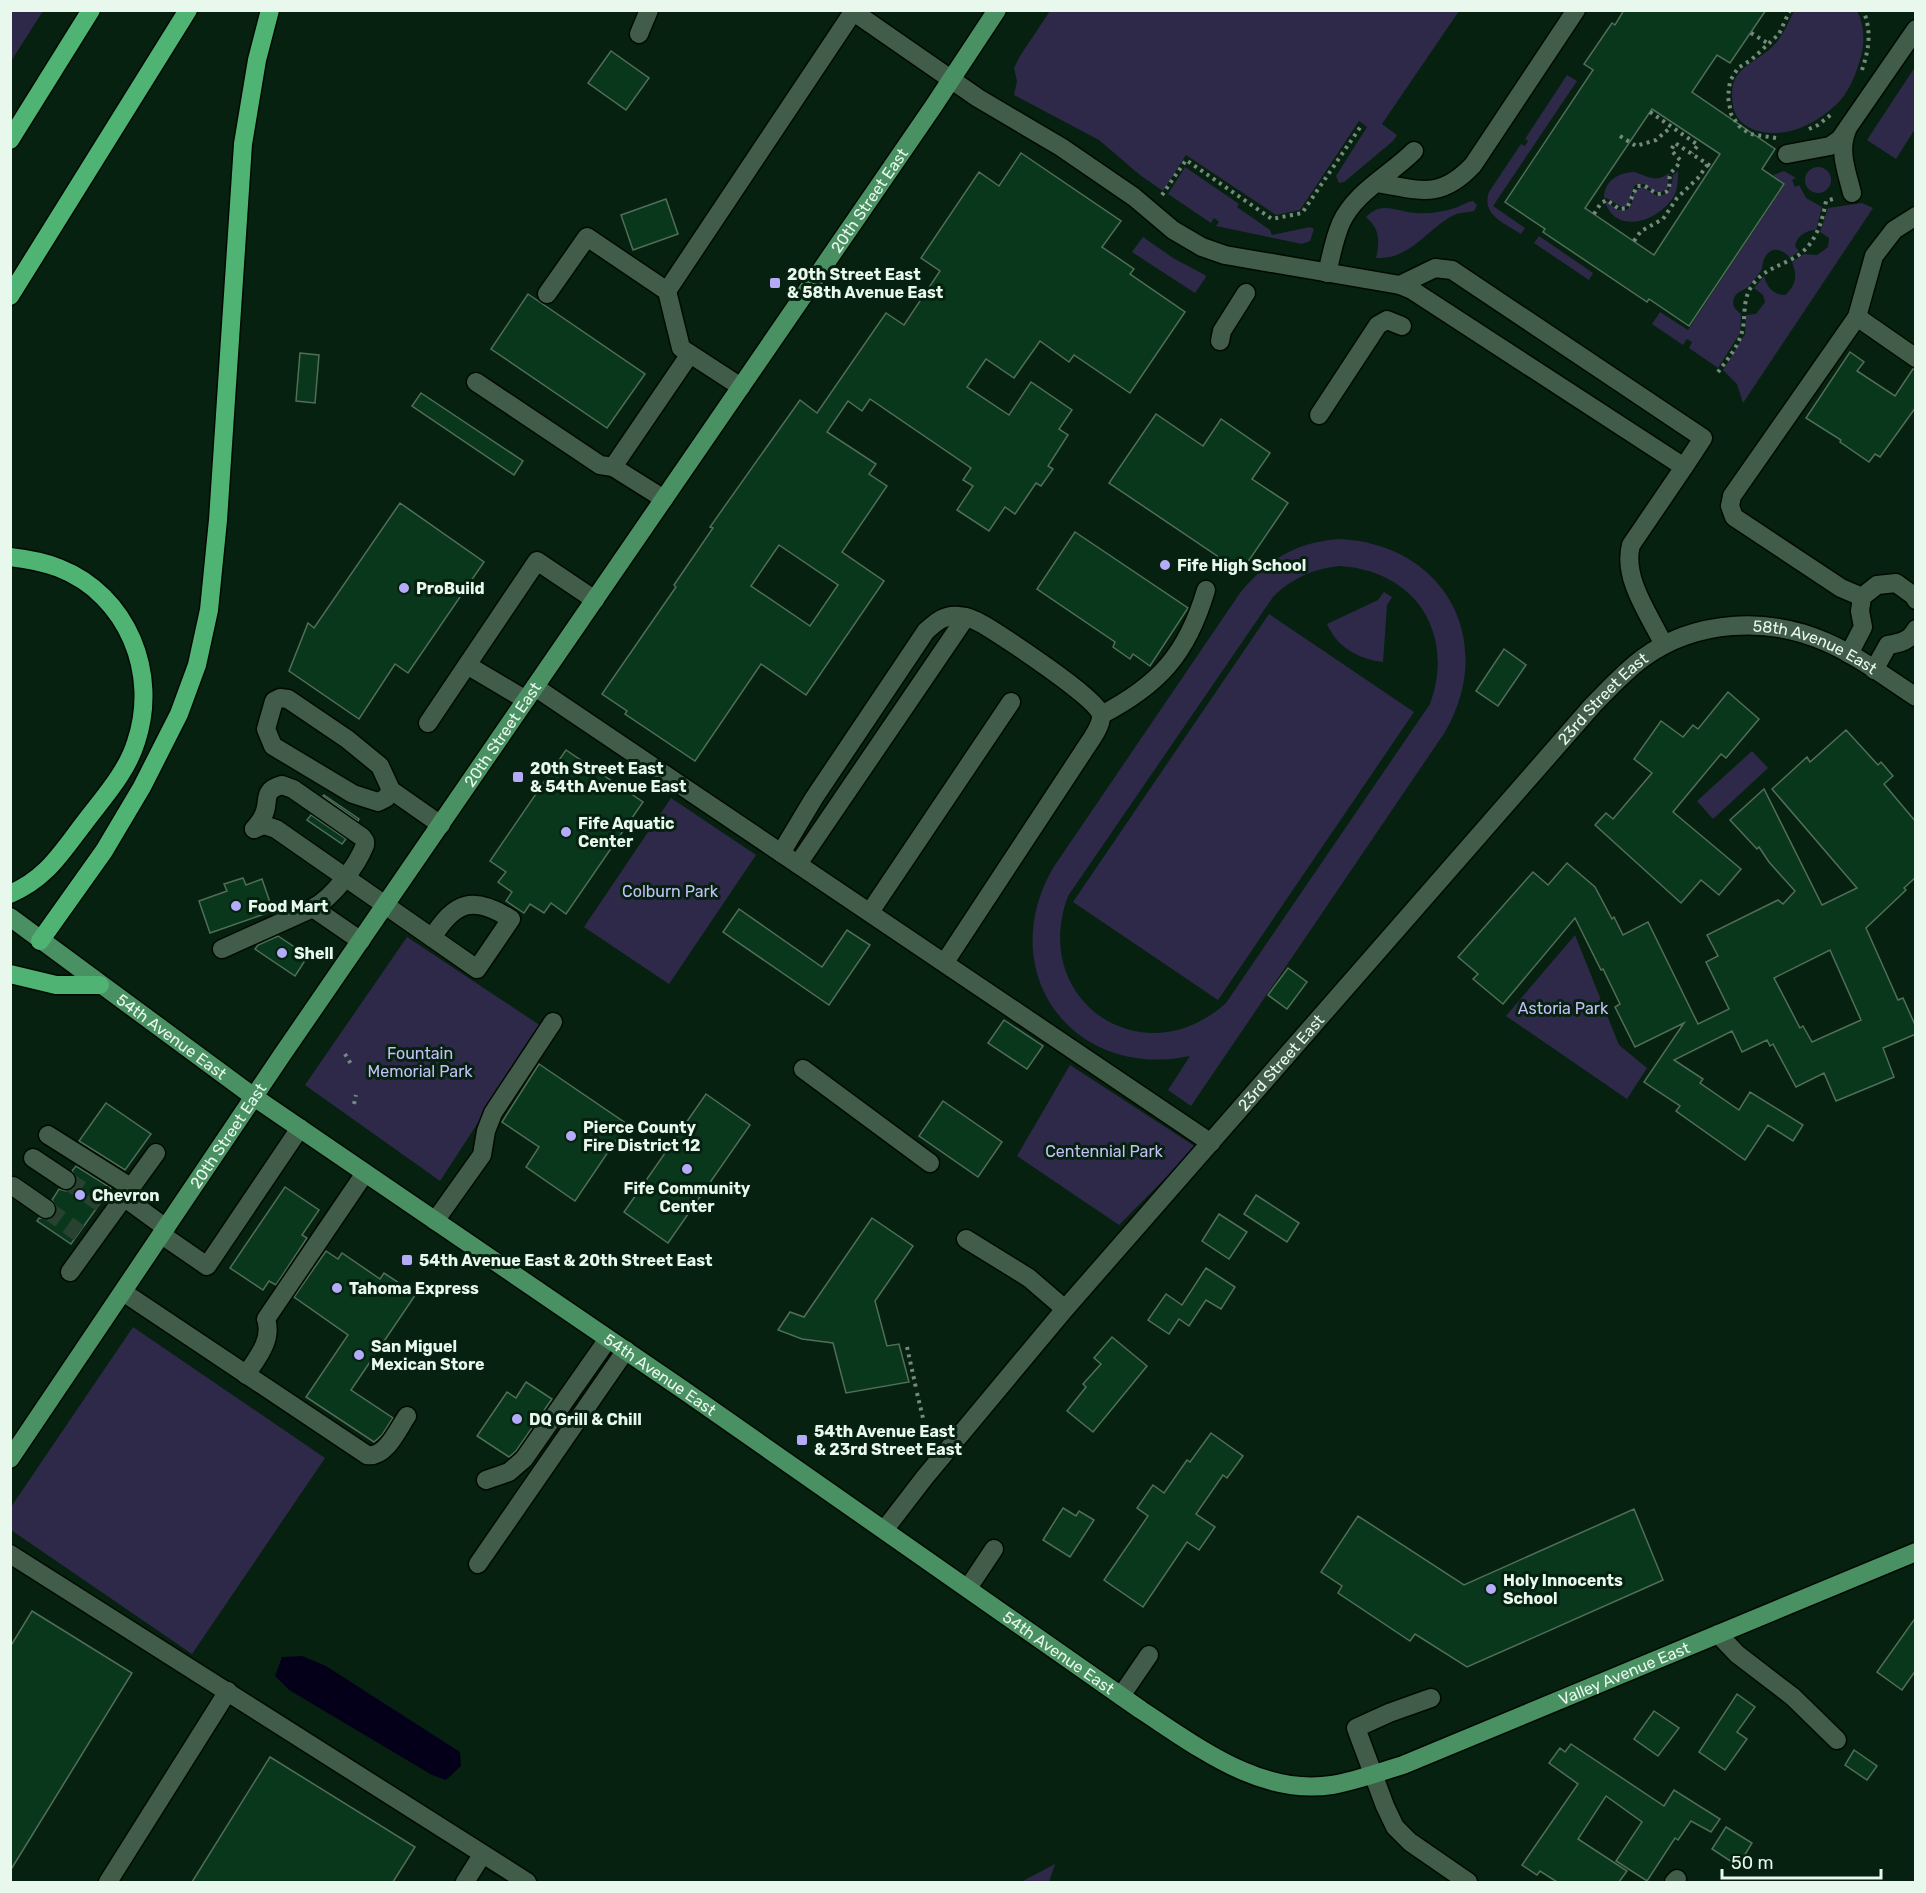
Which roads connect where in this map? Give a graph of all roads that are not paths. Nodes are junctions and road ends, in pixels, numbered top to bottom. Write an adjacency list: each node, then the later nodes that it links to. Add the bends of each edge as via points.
1 (91, 10): 12 (highway)
2 (188, 10): 23 (highway)
3 (270, 10): 63 (highway, via 243,144 218,520 209,610 197,665 179,714 142,787 104,851)
4 (649, 10): 9 (street)
5 (998, 10): 10 (main road, 20th Street East)
6 (1576, 10): 15 (street, via 1473,165 1459,179 1425,190)
7 (852, 11): 10 (street); 20 (street)
8 (1916, 29): 11 (street)
9 (639, 34)
10 (952, 80): 18 (street, via 1098,172 1173,230 1202,247 1225,255); 30 (main road, 20th Street East)
11 (1847, 130): 13 (street, via 1830,146); 16 (street, via 1842,154)
12 (10, 140)
13 (1786, 146)
14 (1414, 151): 15 (street)
15 (1378, 183): 18 (street, via 1361,195 1346,214)
16 (1852, 193)
17 (1916, 216): 24 (street, via 1894,230 1874,256)
18 (1327, 273): 19 (street)
19 (1400, 285): 33 (street); 33 (street, via 1435,268 1452,270 1703,438)
20 (667, 291): 22 (street, via 586,237); 27 (street, via 681,348)
21 (1246, 293): 26 (street, via 1222,331)
22 (547, 294)
23 (10, 296)
24 (1857, 317): 28 (street); 37 (street, via 1732,496 1730,507 1734,517 1840,588)
25 (1402, 326): 31 (street, via 1387,320 1378,325)
26 (1220, 341)
27 (690, 354): 30 (street); 32 (street)
28 (1916, 358)
29 (476, 382): 32 (street, via 600,465)
30 (741, 387): 34 (main road, 20th Street East)
31 (1319, 415)
32 (613, 467): 34 (street)
33 (1684, 467): 43 (street, via 1630,545 1627,557 1633,582)
34 (664, 499): 38 (main road, 20th Street East)
35 (10, 557): 57 (highway, via 60,568 105,598 132,638 142,666 145,691 138,736 122,771 48,871)
36 (1206, 590): 50 (street, via 1193,627 1173,660 1138,694)
37 (1862, 597): 39 (street, via 1877,585 1896,582); 44 (street, via 1863,627)
38 (595, 600): 45 (street, via 537,561); 47 (main road, 20th Street East)
39 (1916, 600)
40 (966, 617): 50 (street, via 984,625 1082,692); 54 (street, via 942,619 919,639); 55 (street)
41 (1705, 630): 43 (street, 23rd Street East); 44 (street, 58th Avenue East, via 1742,625 1776,628 1810,636)
42 (1915, 634): 46 (street, via 1901,643 1888,645)
43 (1664, 645): 74 (street, 23rd Street East, via 1642,659 1593,705)
44 (1849, 654): 46 (street, 58th Avenue East)
45 (467, 665): 47 (street); 51 (street)
46 (1874, 670): 48 (street, 58th Avenue East)
47 (531, 693): 53 (main road, 20th Street East); 54 (street)
48 (1916, 697)
49 (1011, 702): 60 (street)
50 (1101, 715): 66 (street, via 1083,752)
51 (428, 723)
52 (391, 790): 52 (street, via 380,766 346,739 288,699 274,701 266,729 273,746 368,800 378,802); 53 (street)
53 (441, 825): 58 (main road, 20th Street East)
54 (781, 853): 55 (street)
55 (798, 864): 60 (street)
56 (344, 877): 56 (street, via 363,850 362,837 288,786 271,790 263,816 254,829 261,825 272,827); 58 (street); 59 (street, via 331,896)
57 (10, 894)
58 (386, 906): 62 (street); 64 (main road, 20th Street East)
59 (313, 908): 64 (street); 65 (street)
60 (870, 912): 66 (street)
61 (10, 917): 63 (main road, 54th Avenue East)
62 (432, 938): 62 (street, via 477,969 511,919 480,904 463,905 447,916)
63 (40, 940): 68 (main road, 54th Avenue East)
64 (361, 941): 71 (main road, 20th Street East)
65 (222, 949)
66 (945, 962): 74 (street)
67 (10, 974): 68 (highway, via 56,985)
68 (100, 985): 71 (main road, 54th Avenue East)
69 (553, 1022): 83 (street, via 493,1113 482,1155)
70 (802, 1069): 77 (street)
71 (254, 1096): 72 (main road, 54th Avenue East); 84 (main road, 20th Street East)
72 (300, 1128): 78 (main road, 54th Avenue East); 84 (street, via 207,1266)
73 (48, 1136): 81 (street, via 86,1158)
74 (1211, 1143): 88 (street, 23rd Street East)
75 (156, 1153): 81 (street)
76 (33, 1158): 79 (street)
77 (930, 1163)
78 (365, 1173): 83 (main road, 54th Avenue East); 91 (street, via 266,1319 266,1340)
79 (66, 1180)
80 (13, 1186): 82 (street)
81 (118, 1200): 84 (street); 86 (street, via 86,1237)
82 (46, 1209)
83 (435, 1221): 89 (main road, 54th Avenue East)
84 (164, 1232): 87 (main road, 20th Street East)
85 (966, 1239): 88 (street, via 1029,1278)
86 (70, 1272)
87 (123, 1292): 91 (street); 93 (main road, 20th Street East)
88 (1065, 1309): 95 (street, 23rd Street East)
89 (608, 1339): 90 (main road, 54th Avenue East); 94 (street, via 524,1459 509,1472)
90 (626, 1350): 95 (main road, 54th Avenue East); 99 (street)
91 (246, 1375): 92 (street, via 367,1455 383,1451)
92 (407, 1416)
93 (10, 1459)
94 (486, 1480)
95 (885, 1529): 100 (main road, 54th Avenue East)
96 (994, 1549): 100 (street)
97 (1916, 1552): 101 (main road, Valley Avenue East)
98 (10, 1554): 103 (street)
99 (478, 1564)
100 (968, 1588): 104 (main road, 54th Avenue East)
101 (1718, 1634): 106 (street); 107 (main road, Valley Avenue East)
102 (1149, 1655): 104 (street)
103 (228, 1691): 109 (street); 110 (street)
104 (1121, 1696): 108 (main road, 54th Avenue East, via 1251,1775 1301,1785)
105 (1431, 1698): 107 (street, via 1356,1728)
106 (1837, 1740)
107 (1374, 1774): 108 (main road, Valley Avenue East); 113 (street, via 1395,1827)
108 (1331, 1785)
109 (482, 1855): 111 (street); 112 (street)
110 (108, 1882)
111 (465, 1882)
112 (527, 1882)
113 (1468, 1882)

